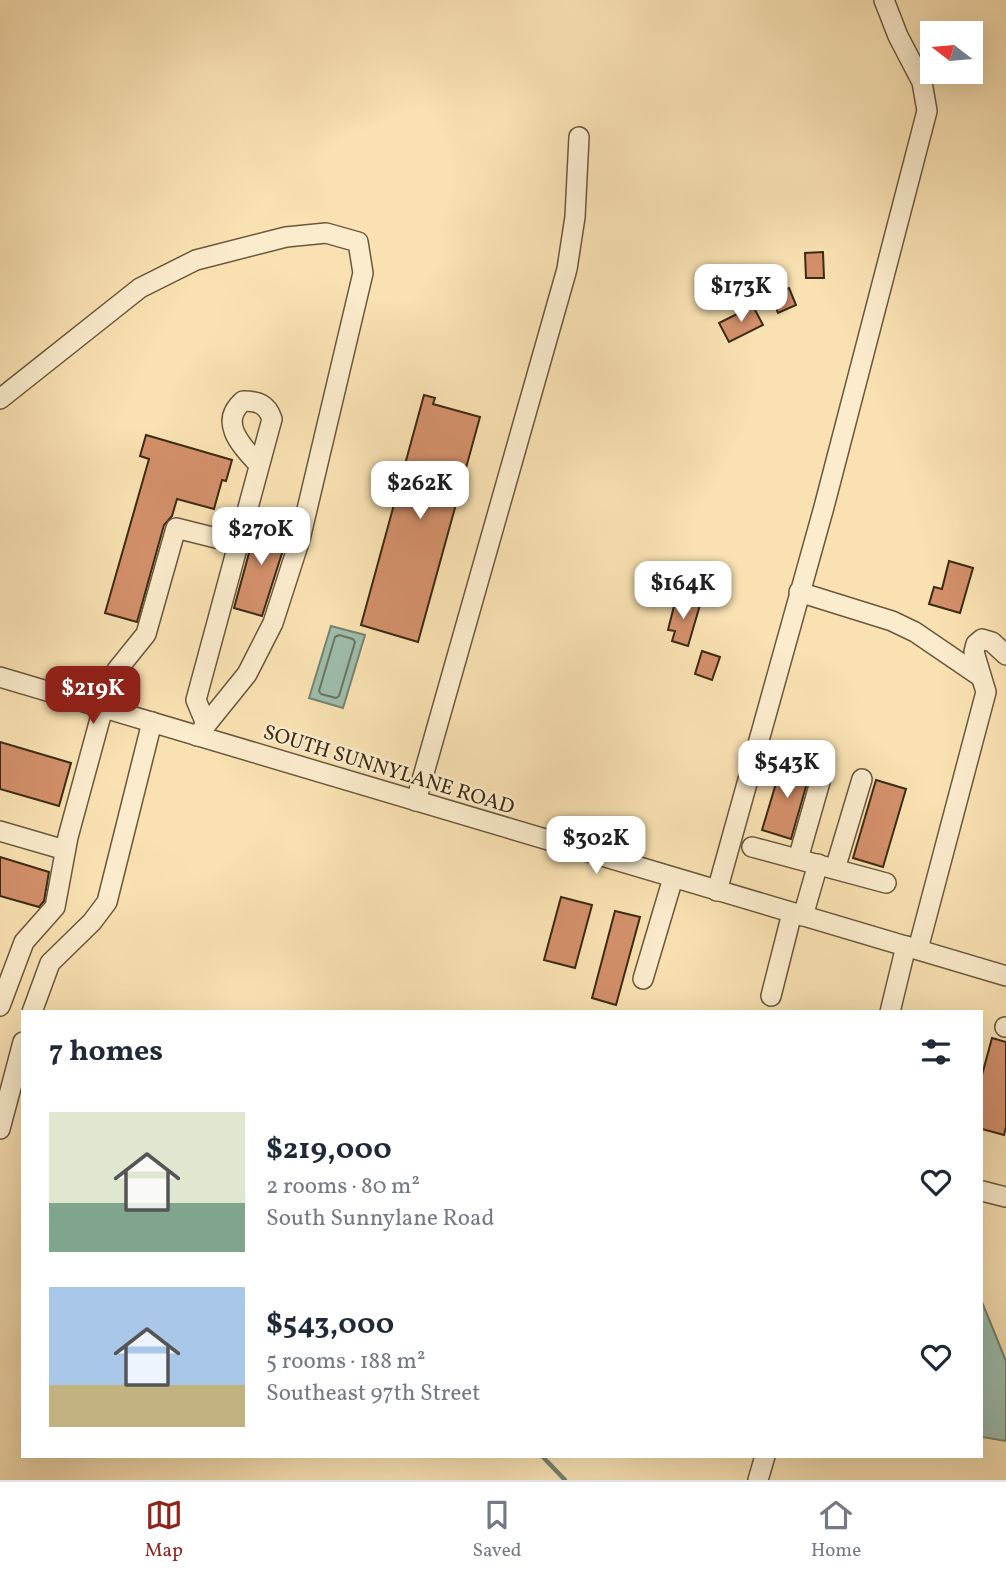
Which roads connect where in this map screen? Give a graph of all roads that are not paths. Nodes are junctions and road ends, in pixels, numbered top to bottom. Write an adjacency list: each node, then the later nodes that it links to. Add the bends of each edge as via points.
1 (884, 0): 6 (street, via 922,82 927,111)
2 (579, 137): 15 (street, via 567,269)
3 (0, 399): 12 (street, via 140,288 196,260 286,237 326,233 358,242 363,273 300,539 273,623 247,674)
4 (259, 464): 5 (street)
5 (236, 543): 10 (street, via 176,528 146,634 117,670); 12 (street, via 195,701)
6 (799, 592): 9 (street, via 892,621); 23 (street)
7 (1006, 654): 9 (street, via 992,642 982,639 976,644)
8 (0, 677): 10 (street, SOUTH SUNNYLANE ROAD)
9 (981, 677): 25 (street, via 986,692)
10 (105, 708): 11 (street, SOUTH SUNNYLANE ROAD); 18 (street)
11 (152, 722): 12 (street, SOUTH SUNNYLANE ROAD); 30 (street, via 107,902 50,963)
12 (202, 730): 15 (street, SOUTH SUNNYLANE ROAD)
13 (824, 768): 19 (street)
14 (862, 779): 20 (street)
15 (416, 801): 21 (street, SOUTH SUNNYLANE ROAD)
16 (0, 831): 18 (street)
17 (752, 846): 19 (street)
18 (65, 850): 29 (street, via 55,907 24,942)
19 (798, 859): 20 (street)
20 (826, 867): 22 (street); 24 (street)
21 (673, 878): 23 (street, SOUTH SUNNYLANE ROAD); 27 (street)
22 (886, 883)
23 (717, 891): 24 (street, SOUTH SUNNYLANE ROAD)
24 (798, 915): 25 (street, SOUTH SUNNYLANE ROAD); 28 (street)
25 (912, 948): 26 (street, SOUTH SUNNYLANE ROAD); 31 (street)
26 (1006, 976)
27 (643, 979)
28 (771, 996)
29 (0, 1006)
30 (33, 1010)
31 (891, 1010)
32 (21, 1050): 33 (street)
33 (0, 1129)
34 (983, 1191): 35 (street)
35 (1006, 1197)
36 (764, 1458): 37 (street)
37 (758, 1480)

